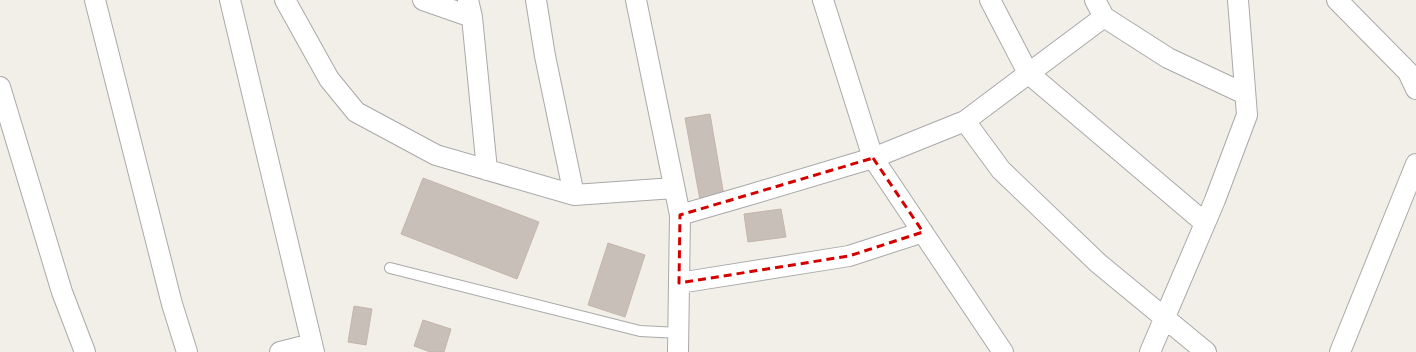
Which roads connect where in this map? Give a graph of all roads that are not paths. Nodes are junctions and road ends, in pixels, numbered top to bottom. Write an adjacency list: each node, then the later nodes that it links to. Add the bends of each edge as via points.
1 (95, 0): 32 (street, via 172,304)
2 (230, 0): 30 (street)
3 (285, 0): 20 (street, via 329,79 356,112 436,155)
4 (423, 0): 11 (street)
5 (536, 0): 22 (street)
6 (636, 0): 21 (street)
7 (823, 0): 18 (street)
8 (990, 0): 13 (street)
9 (1238, 0): 16 (street)
10 (1337, 0): 14 (street)
11 (470, 9): 20 (street)
12 (1100, 9): 13 (street); 16 (street, via 1168,58)
13 (1028, 72): 17 (street); 24 (street)
14 (1413, 73)
15 (0, 87): 31 (street, via 62,292)
16 (1245, 94): 24 (street, via 1247,115)
17 (964, 121): 18 (street); 28 (street, via 1001,170 1098,263)
18 (873, 158): 23 (street); 25 (street)
19 (1416, 164): 37 (street)
20 (487, 170): 22 (street)
21 (674, 188): 22 (street); 23 (street)
22 (574, 195)
23 (680, 215): 27 (street)
24 (1205, 223): 28 (street)
25 (922, 232): 27 (street, via 849,256); 34 (street)
26 (390, 268): 29 (lane, via 640,331)
27 (679, 283): 29 (street)
28 (1165, 318): 35 (street); 36 (street)
29 (678, 343)
30 (313, 348): 33 (street)
31 (85, 352)
32 (187, 352)
33 (280, 352)
34 (1004, 352)
35 (1150, 352)
36 (1206, 352)
37 (1340, 352)

